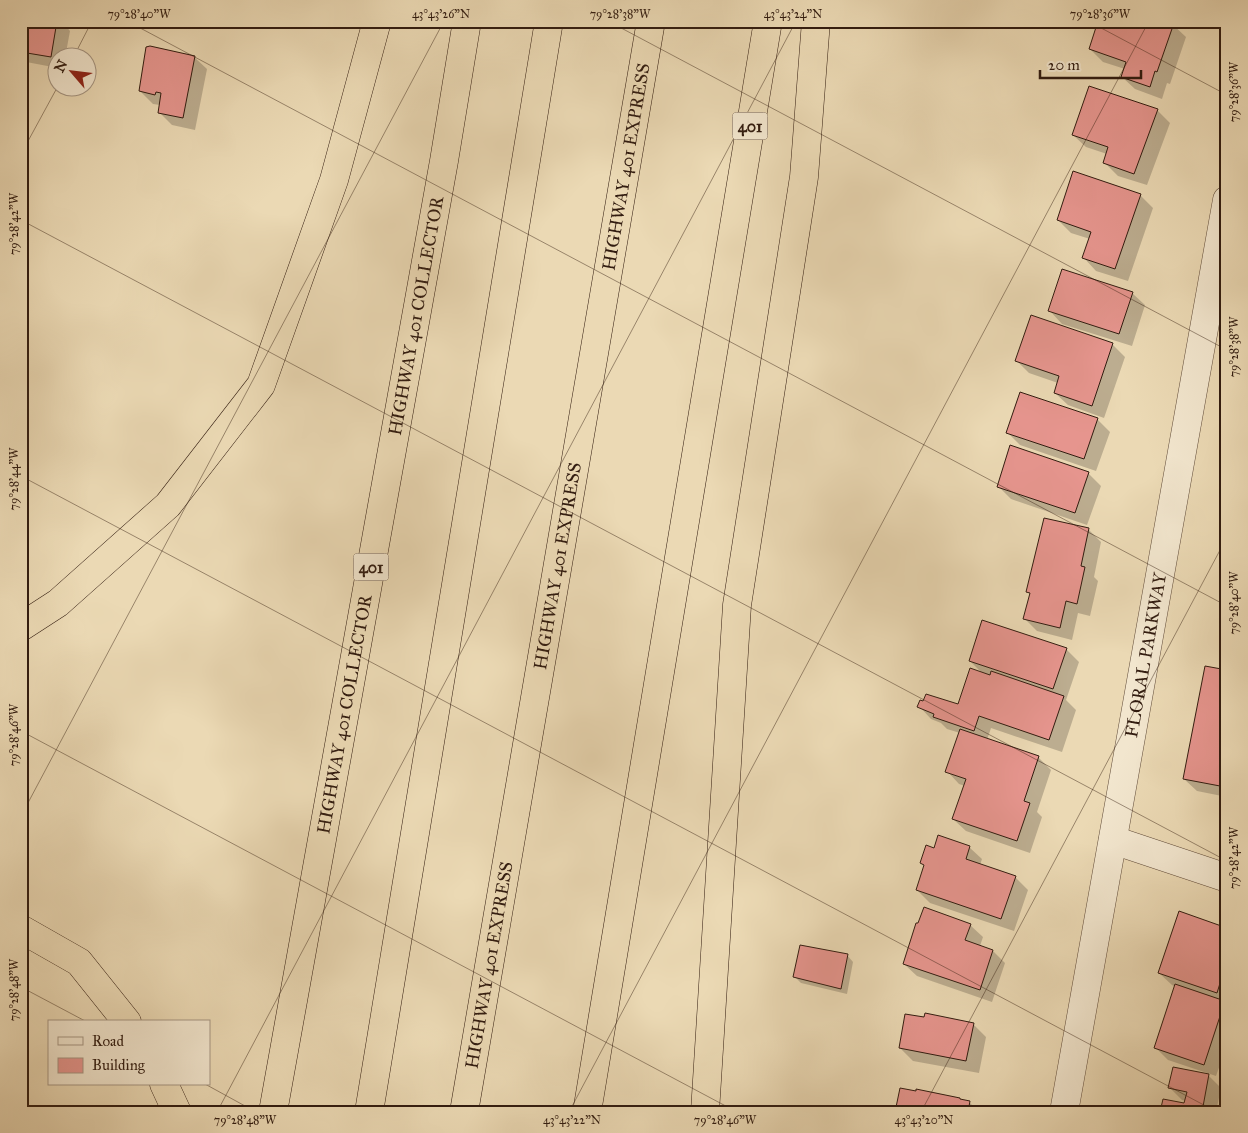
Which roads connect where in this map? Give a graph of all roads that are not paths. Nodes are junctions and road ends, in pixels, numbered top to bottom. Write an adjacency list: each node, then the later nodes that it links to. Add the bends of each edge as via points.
1 (377, 21): 9 (highway, via 334,180 261,385 168,505 58,603)
2 (467, 21): 16 (highway, HIGHWAY 401 COLLECTOR / 401)
3 (549, 21): 17 (highway)
4 (651, 21): 18 (highway, HIGHWAY 401 EXPRESS)
5 (768, 21): 19 (highway, 401)
6 (816, 21): 20 (highway, via 804,177 736,605)
7 (1227, 200): 8 (street, FLORAL PARKWAY)
8 (1216, 324): 10 (street, FLORAL PARKWAY)
9 (21, 627)
10 (1113, 840): 11 (street); 21 (street, FLORAL PARKWAY)
11 (1227, 878)
12 (21, 929): 13 (highway, via 79,962)
13 (125, 1020)
14 (165, 1086): 15 (highway)
15 (177, 1112)
16 (273, 1112)
17 (369, 1112)
18 (464, 1112)
19 (587, 1112)
20 (705, 1112)
21 (1064, 1112)

